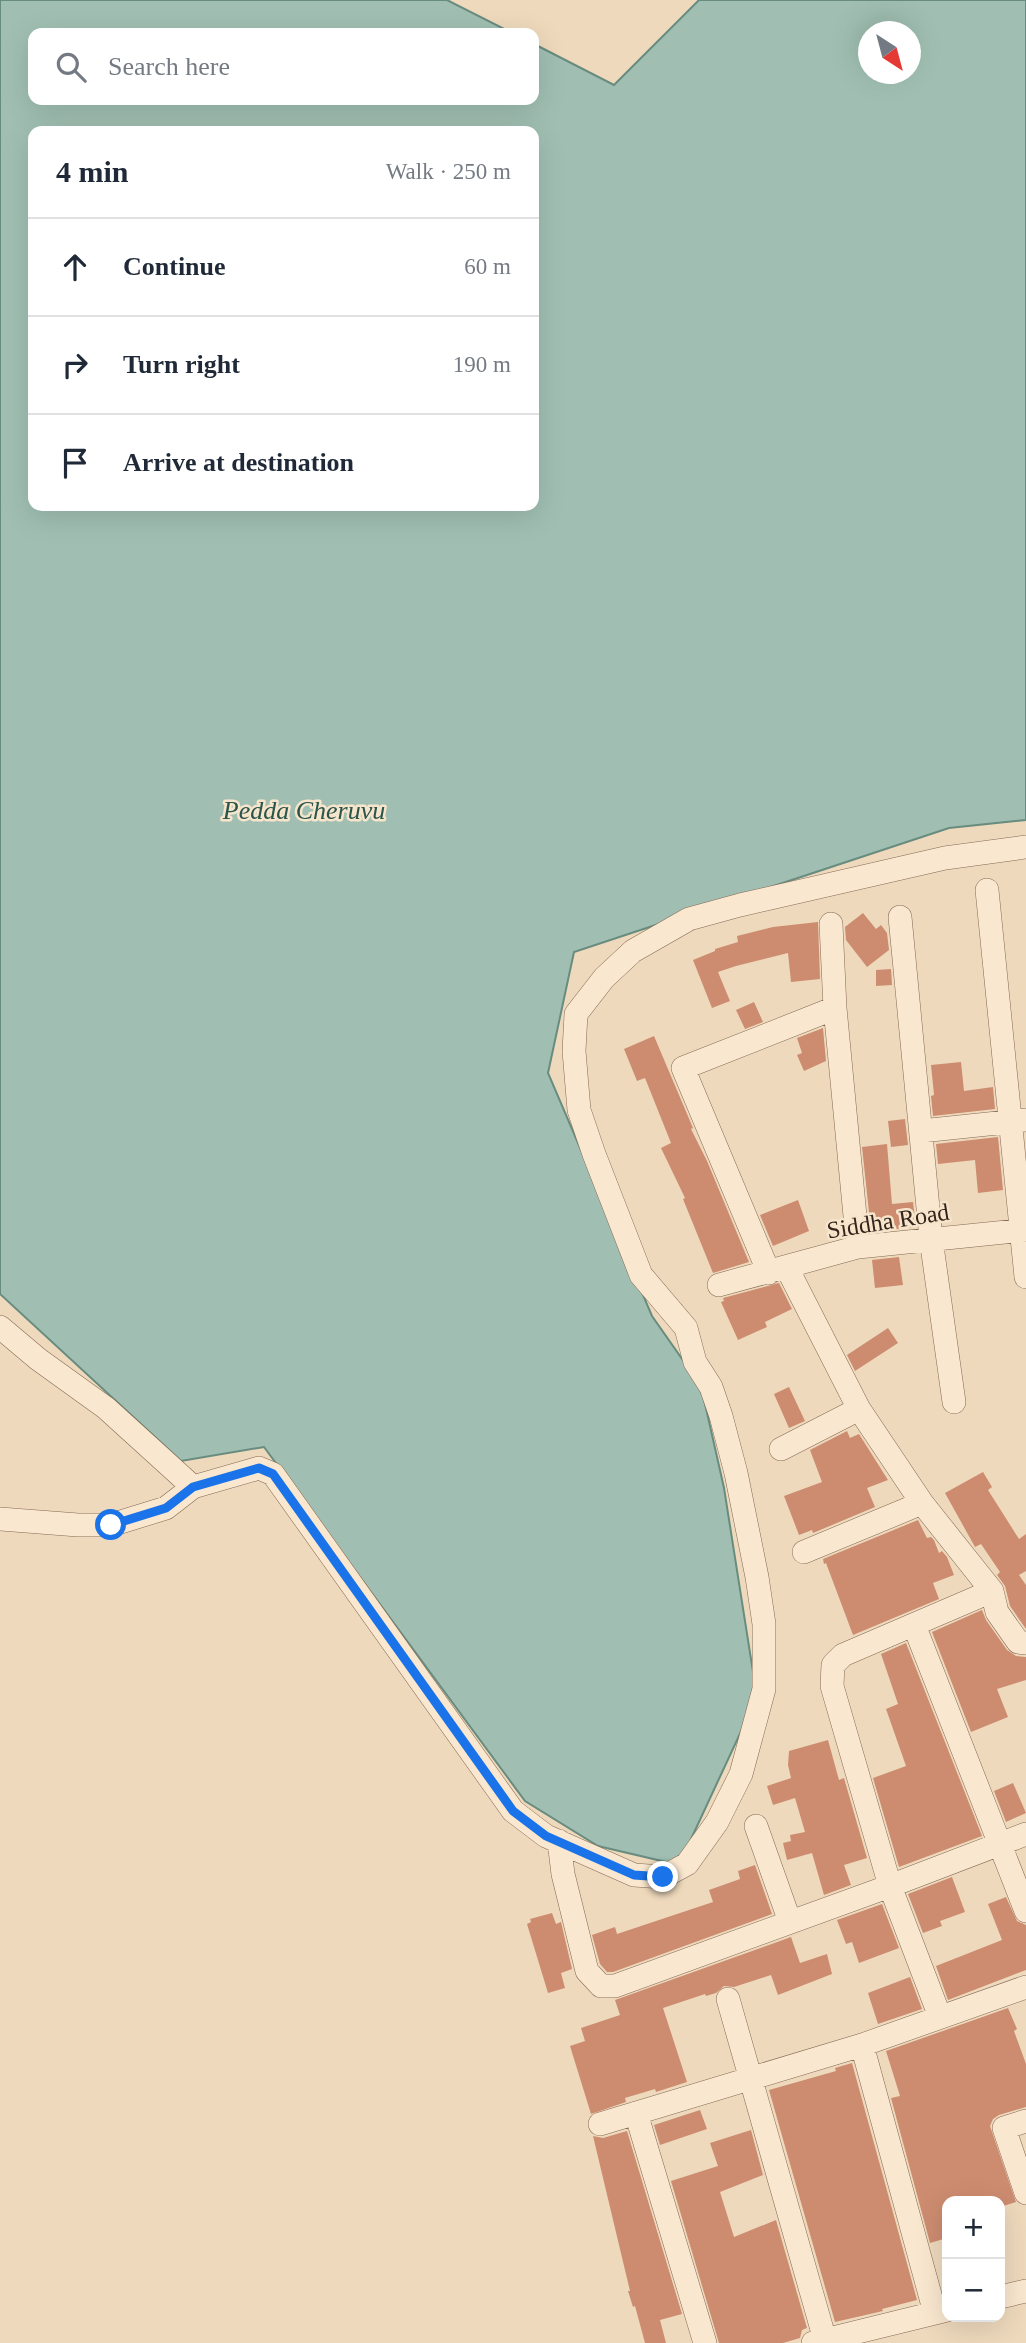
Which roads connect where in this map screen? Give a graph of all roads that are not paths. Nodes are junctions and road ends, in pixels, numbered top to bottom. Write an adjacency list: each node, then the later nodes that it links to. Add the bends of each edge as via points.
1 (1026, 847): 27 (street, via 945,858 689,919 633,951 576,1014 573,1052 579,1110 594,1154 641,1275 687,1328 695,1362 711,1387 721,1416 765,1624 764,1689 741,1774 717,1822 687,1864 663,1877 634,1875)
2 (987, 890): 6 (street)
3 (900, 917): 7 (street)
4 (831, 924): 5 (street)
5 (835, 1008): 10 (street); 11 (street, via 683,1068)
6 (1018, 1121): 7 (street); 8 (street)
7 (921, 1131): 9 (street)
8 (1023, 1230): 9 (street, Siddha Road); 12 (street)
9 (931, 1239): 10 (street, Siddha Road); 15 (street)
10 (858, 1247): 11 (street, Siddha Road)
11 (778, 1270): 13 (street, Siddha Road); 16 (street)
12 (1026, 1277)
13 (719, 1285)
14 (0, 1328): 18 (street, via 106,1408)
15 (954, 1402)
16 (859, 1409): 17 (street); 19 (street)
17 (781, 1449)
18 (193, 1487): 20 (street, via 166,1508 111,1525); 27 (street, via 259,1468 273,1474 513,1811)
19 (922, 1503): 21 (street); 22 (street)
20 (0, 1519)
21 (804, 1552)
22 (992, 1591): 23 (street); 24 (street, via 997,1612 1018,1642)
23 (914, 1625): 28 (street); 29 (street, via 843,1655 833,1665 832,1685)
24 (1026, 1643)
25 (756, 1826): 31 (street)
26 (1026, 1834): 28 (street)
27 (559, 1842): 31 (street, via 587,1971 601,1986 615,1986)
28 (1001, 1844): 29 (street); 30 (street)
29 (890, 1886): 31 (street); 34 (street)
30 (1026, 1911)
31 (790, 1922)
32 (1026, 1987): 34 (street)
33 (728, 1999): 36 (street)
34 (940, 2017): 35 (street)
35 (862, 2045): 36 (street); 43 (street)
36 (750, 2078): 37 (street); 45 (street)
37 (636, 2113): 39 (street); 46 (street)
38 (1026, 2120): 40 (street, via 1004,2128)
39 (600, 2124)
40 (1026, 2193)
41 (1026, 2291): 42 (street)
42 (1005, 2297)
43 (941, 2312): 44 (street)
44 (895, 2333): 45 (street)
45 (819, 2342)
46 (705, 2343)

